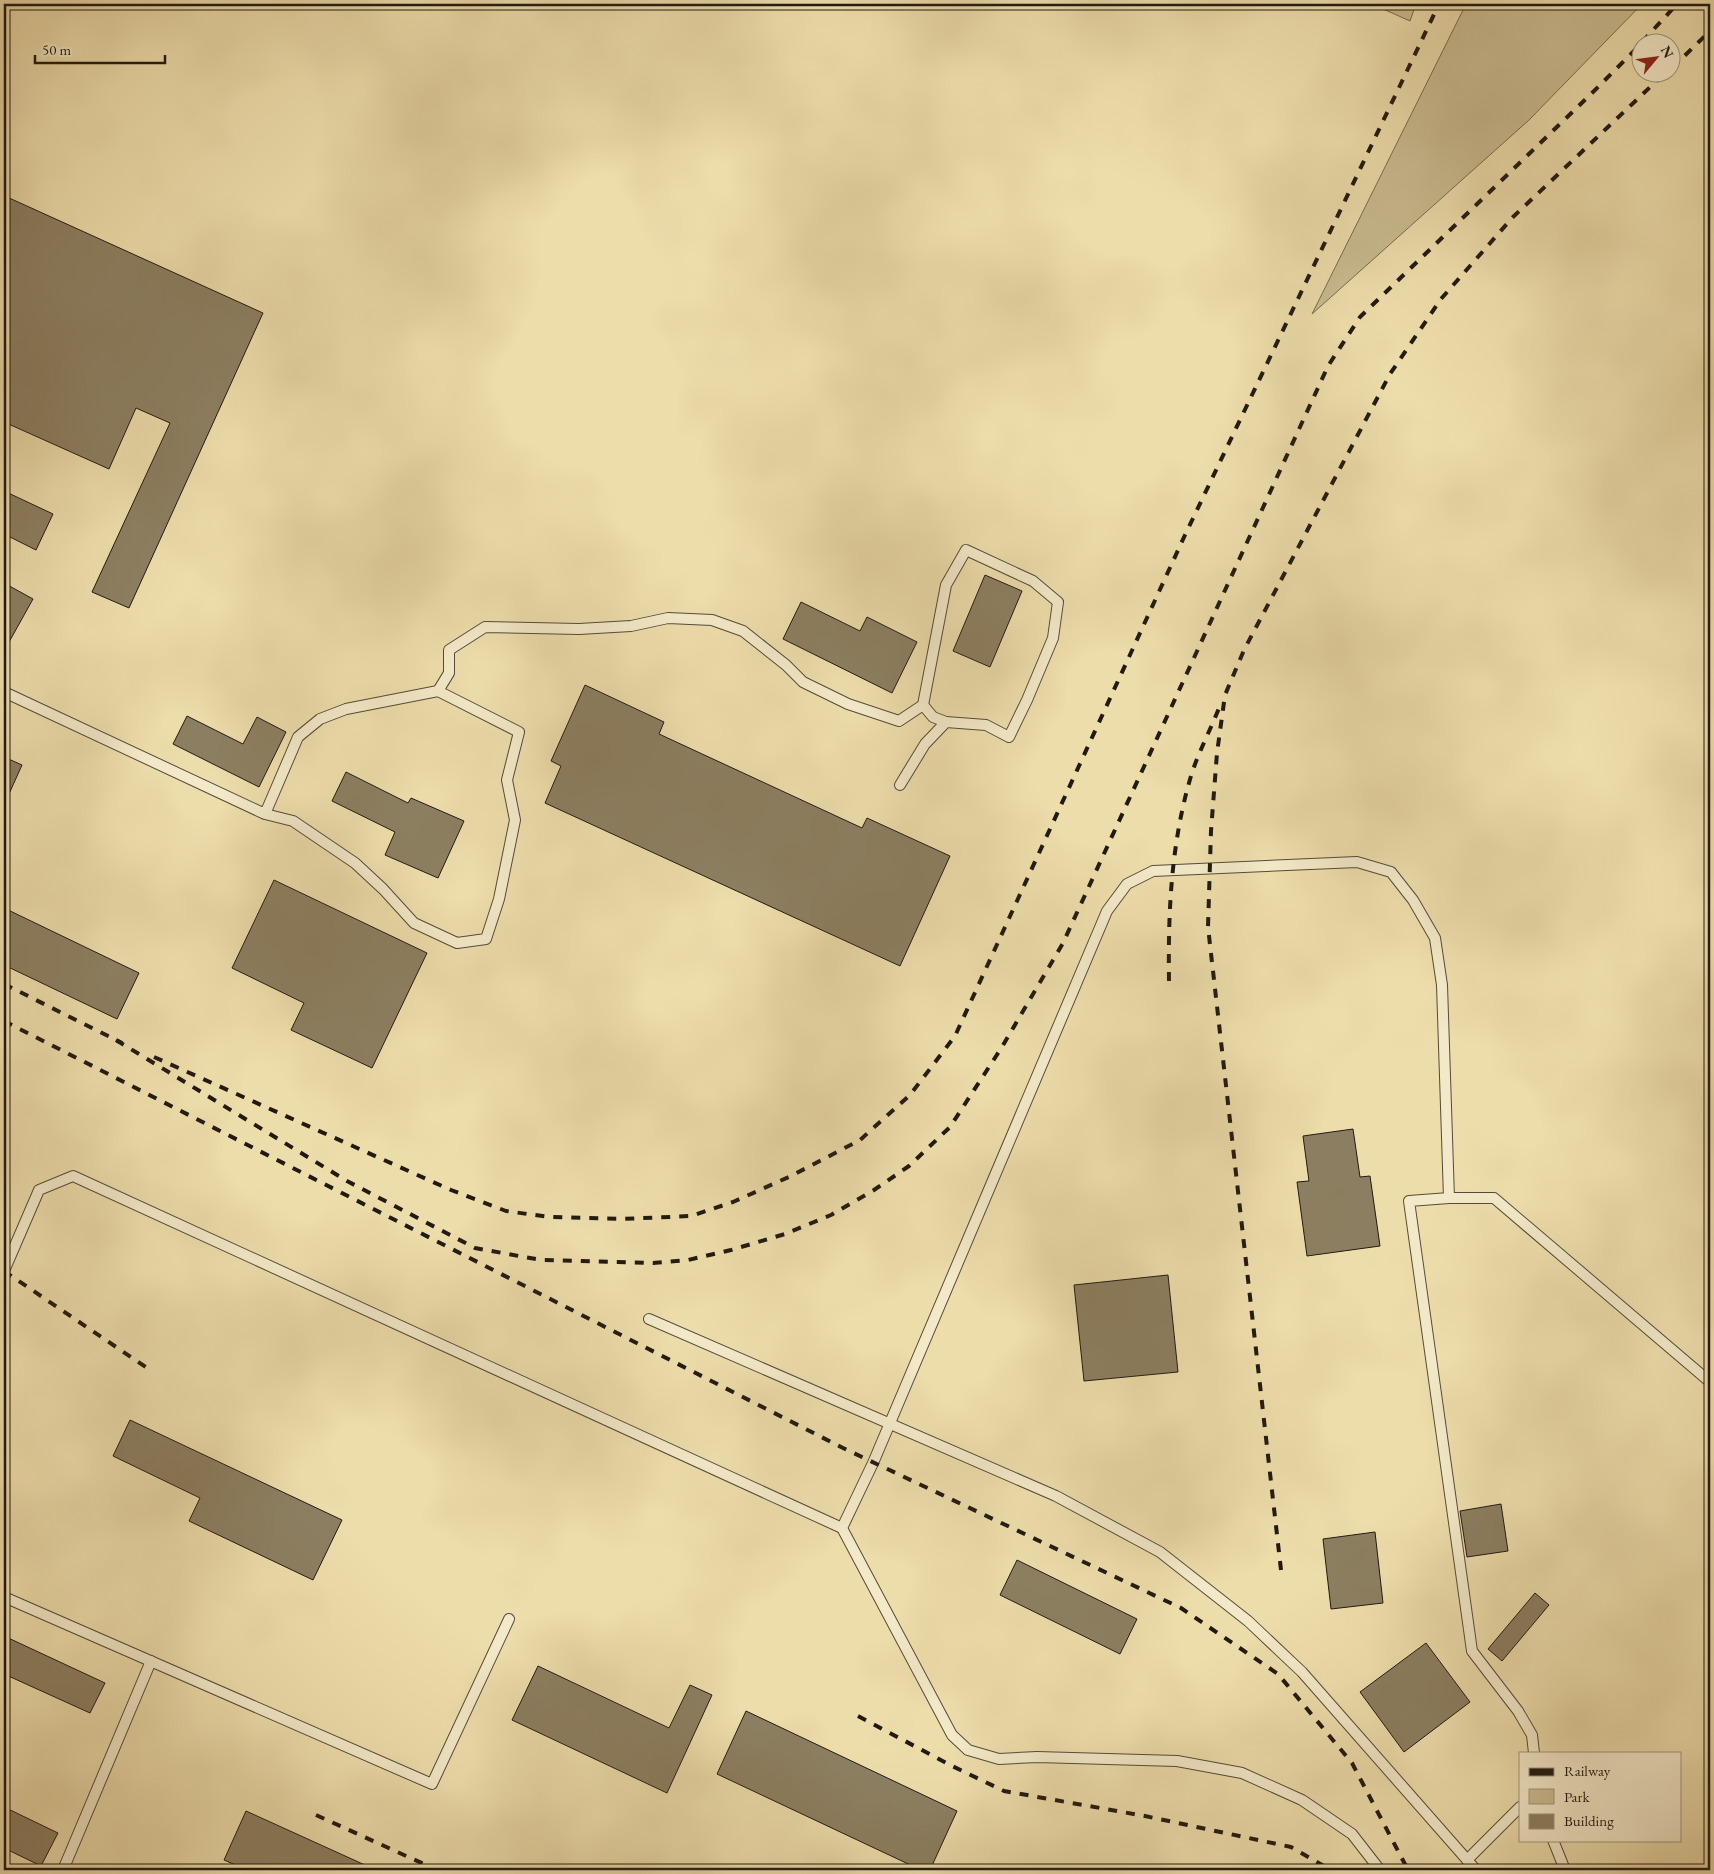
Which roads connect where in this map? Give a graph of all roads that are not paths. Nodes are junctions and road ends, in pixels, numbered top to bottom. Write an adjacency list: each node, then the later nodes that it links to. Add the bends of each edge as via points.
1 (4, 692): 6 (lane)
2 (438, 692): 3 (lane, via 449,673 450,650 484,627 579,629 631,626 668,618 712,620 743,631 803,682 882,716 899,721); 6 (lane, via 346,709 320,719 298,737); 6 (lane, via 519,732 507,780 514,820 499,898 486,939 457,943 414,923 355,863 293,821)
3 (923, 705): 4 (lane, via 933,717); 4 (lane, via 946,585 966,550 1032,581 1058,602 1053,638 1009,738 986,725)
4 (946, 722): 5 (lane, via 926,744)
5 (900, 785)
6 (265, 814)
7 (1449, 1198): 10 (lane, via 1494,1198); 11 (lane, via 1442,985 1435,938 1392,872 1357,862 1153,871 1127,884 1106,911); 16 (lane, via 1409,1201 1472,1651 1532,1735)
8 (4, 1271): 12 (lane, via 39,1190 73,1176)
9 (649, 1319): 11 (lane)
10 (1710, 1382)
11 (890, 1423): 12 (lane); 19 (lane, via 1056,1496 1160,1552 1248,1621 1302,1672)
12 (842, 1528): 21 (lane, via 952,1735 968,1750 999,1759 1037,1756 1177,1761 1242,1773 1302,1800 1352,1834)
13 (4, 1597): 15 (lane)
14 (509, 1619): 15 (lane, via 432,1784)
15 (151, 1661): 20 (lane)
16 (1534, 1752)
17 (1519, 1808): 19 (lane)
18 (1554, 1842): 23 (lane)
19 (1467, 1860): 22 (lane)
20 (63, 1870)
21 (1380, 1870)
22 (1476, 1870)
23 (1565, 1870)

